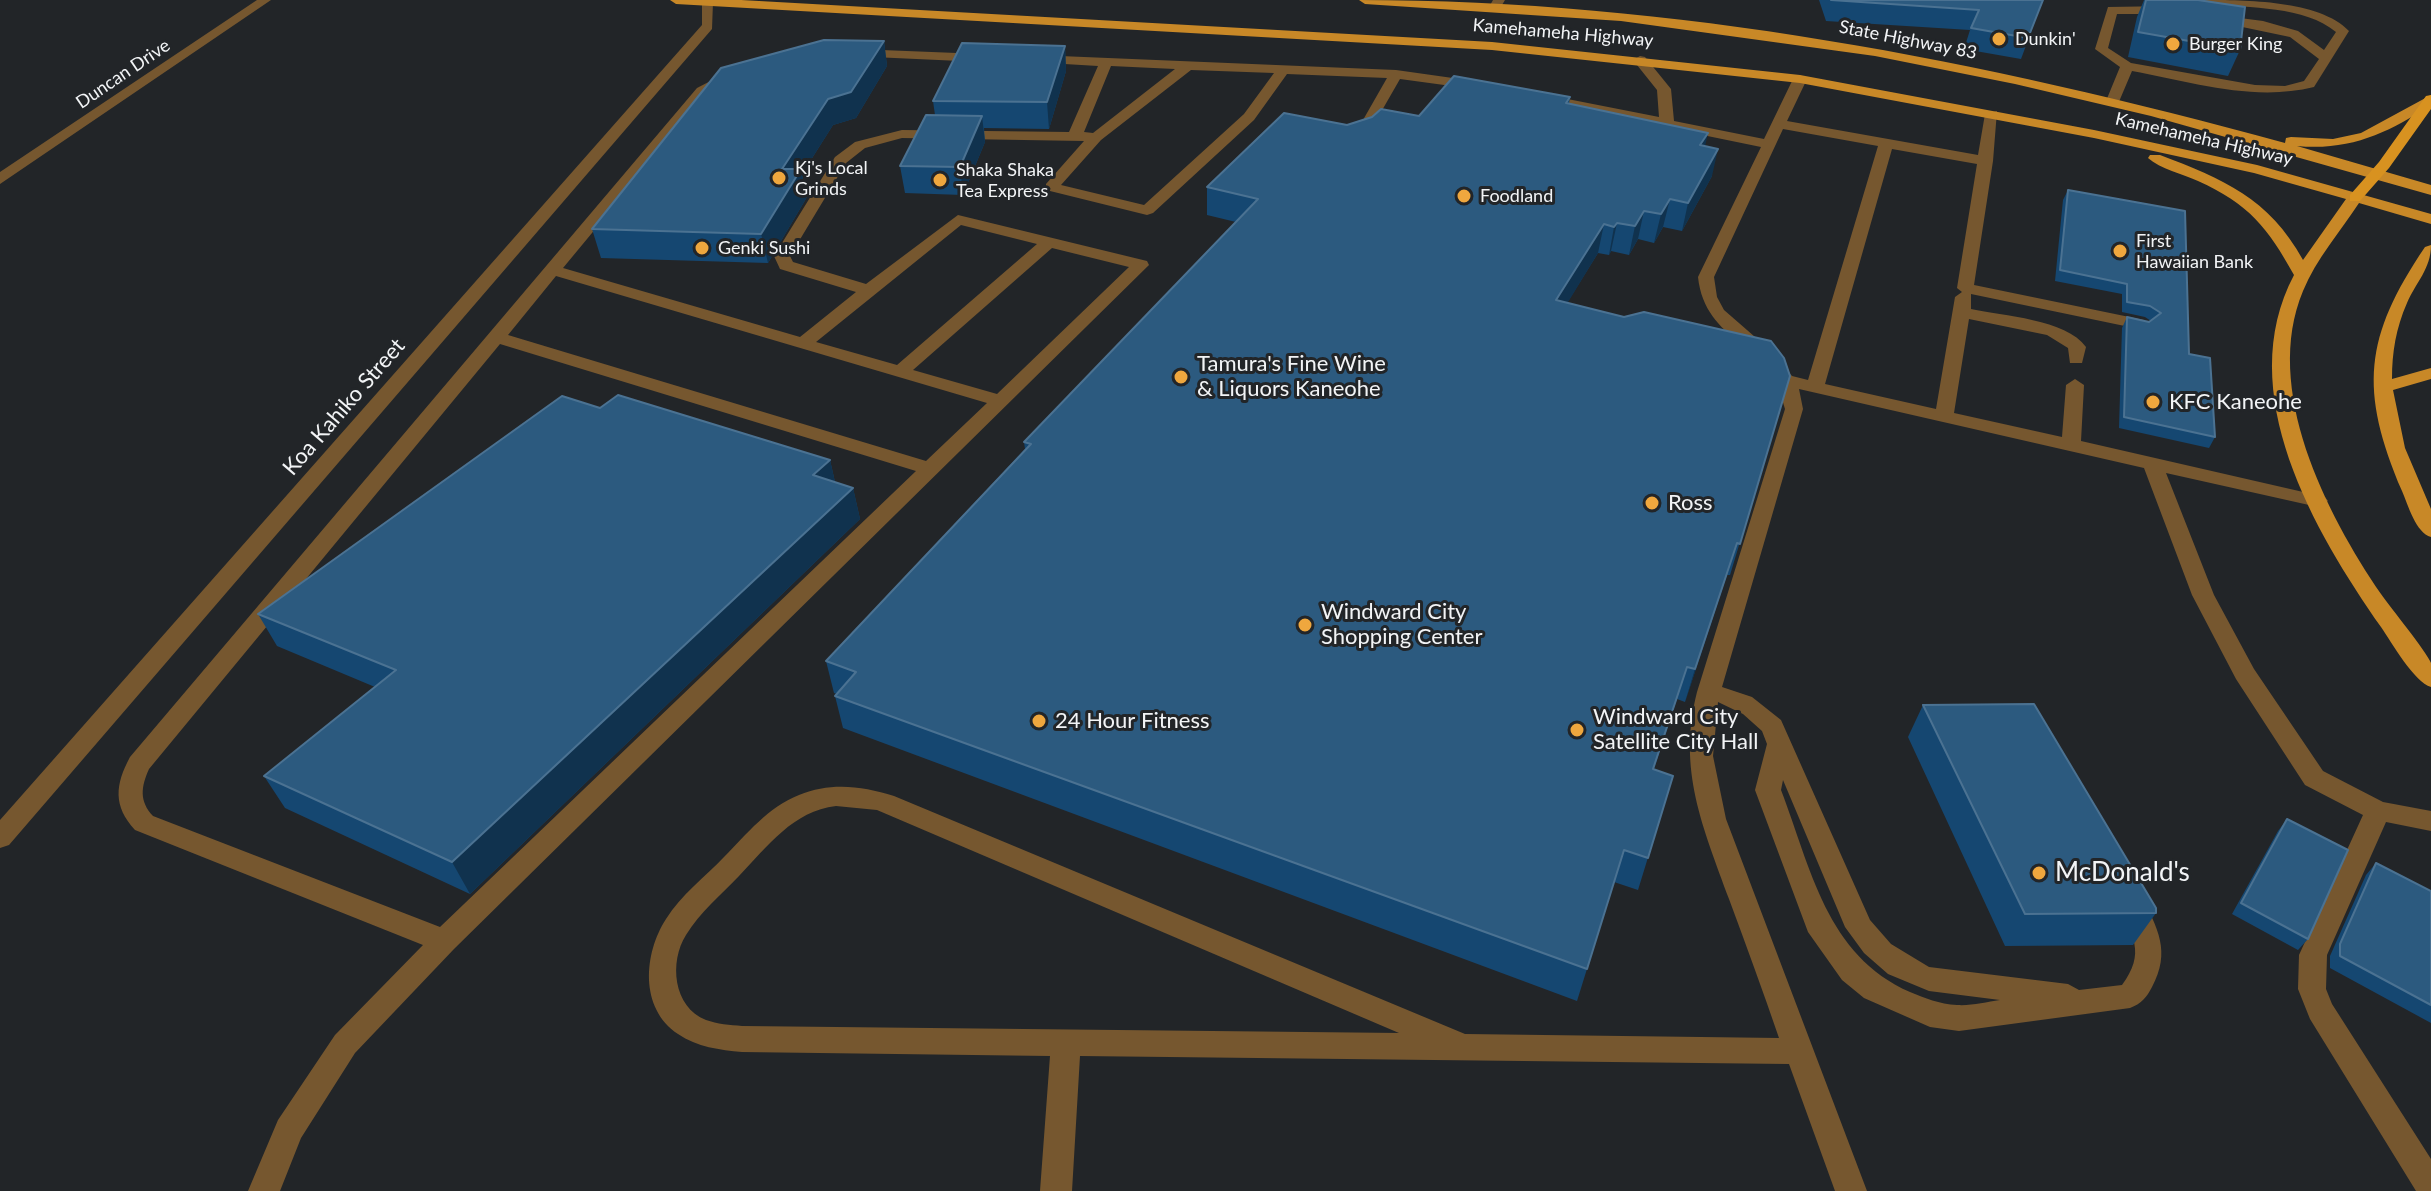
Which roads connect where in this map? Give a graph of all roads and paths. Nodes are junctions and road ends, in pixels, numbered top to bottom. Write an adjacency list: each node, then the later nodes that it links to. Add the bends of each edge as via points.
1 (265, 0): 38 (street, Duncan Drive)
2 (676, 0): 6 (main road, Kamehameha Highway)
3 (958, 0): 9 (main road)
4 (1365, 0): 11 (main road, State Highway 83)
5 (2210, 0): 13 (street, via 2318,16 2338,24 2343,31)
6 (707, 2): 9 (main road, Kamehameha Highway); 70 (street, Koa Kahiko Street, via 708,26)
7 (2114, 5): 8 (street); 17 (street, via 2101,49)
8 (2187, 13)
9 (984, 15): 11 (main road, Kamehameha Highway)
10 (2202, 15): 13 (street, via 2294,34)
11 (1495, 21): 14 (main road, Kamehameha Highway); 25 (main road, State Highway 83, via 1714,30 1874,52)
12 (836, 53): 15 (street)
13 (2326, 58): 17 (street, via 2309,84 2285,90)
14 (1640, 60): 21 (main road, Kamehameha Highway); 27 (street, via 1664,89 1667,122)
15 (1106, 62): 16 (street); 32 (street)
16 (1187, 66): 18 (street); 33 (street)
17 (2127, 66): 25 (street)
18 (1283, 70): 20 (street); 33 (street, via 1256,118 1147,210 1051,187)
19 (740, 74): 44 (street, via 702,91)
20 (1396, 74): 22 (street); 30 (street, via 1368,123)
21 (1800, 79): 26 (main road, Kamehameha Highway); 29 (street)
22 (1495, 88)
23 (1526, 95): 27 (street)
24 (2431, 99): 28 (main road, via 2373,135 2346,142 2295,141); 37 (highway)
25 (2113, 101): 28 (main road, State Highway 83)
26 (1992, 114): 31 (main road, Kamehameha Highway); 36 (street)
27 (1651, 120): 35 (street)
28 (2192, 120): 37 (main road, State Highway 83)
29 (1777, 124): 34 (street); 35 (street)
30 (1331, 133)
31 (2094, 134): 40 (main road, Kamehameha Highway, via 2257,169); 45 (main road, via 2206,179 2244,201 2278,231)
32 (1075, 136): 33 (street); 47 (street, via 916,133 875,140 848,152 782,256 798,271)
33 (1096, 137)
34 (1886, 143): 36 (street); 57 (street)
35 (1768, 144): 55 (street, via 1705,287 1716,312 1768,355)
36 (1986, 161): 46 (street)
37 (2377, 173): 39 (main road, State Highway 83); 40 (highway)
38 (0, 179)
39 (2431, 190)
40 (2355, 198): 41 (main road, Kamehameha Highway); 45 (main road)
41 (2431, 219)
42 (1049, 242): 47 (street, via 958,220); 53 (street); 59 (street, via 1141,265)
43 (2431, 250): 58 (main road, via 2398,304 2387,334)
44 (552, 270): 51 (street); 52 (street)
45 (2302, 274): 64 (main road, via 2282,342 2283,380 2289,422)
46 (1965, 288): 48 (street); 49 (street)
47 (870, 291): 52 (street)
48 (1961, 312): 49 (street, via 2052,331 2071,340 2076,353); 60 (street)
49 (2080, 312): 50 (street)
50 (2144, 325)
51 (496, 337): 63 (street); 72 (street, via 139,764 128,795 131,811 144,823)
52 (803, 343): 53 (street)
53 (900, 372): 59 (street)
54 (2431, 373): 58 (main road)
55 (1789, 381): 57 (street); 67 (street, via 1794,409)
56 (2075, 385): 61 (street)
57 (1815, 387): 60 (street)
58 (2384, 387): 65 (main road, via 2395,449)
59 (1000, 401): 63 (street)
60 (1944, 415): 61 (street)
61 (2071, 445): 62 (street)
62 (2152, 463): 64 (street); 68 (street, via 2203,595 2276,723 2314,778)
63 (930, 469): 72 (street)
64 (2318, 501): 66 (main road, via 2358,577)
65 (2431, 530)
66 (2431, 679)
67 (1709, 692): 71 (street, via 1758,711 1772,726 1780,742 1768,790 1822,932 1852,971 1901,1003 1959,1018 2130,996 2144,980 2151,938); 75 (street, via 1698,746 1705,794)
68 (2378, 811): 69 (street); 76 (street, via 2313,955 2312,989)
69 (2431, 821)
70 (0, 838)
71 (2119, 884)
72 (444, 941): 77 (street, via 345,1044 289,1130)
73 (1066, 1043): 74 (street); 74 (street, via 710,1035 685,1023 668,1003 661,979 664,954 674,929 693,907 787,813 826,797 867,797); 78 (street)
74 (1463, 1047): 75 (street)
75 (1799, 1051): 79 (street)
76 (2431, 1187)
77 (264, 1191)
78 (1056, 1191)
79 (1851, 1191)

